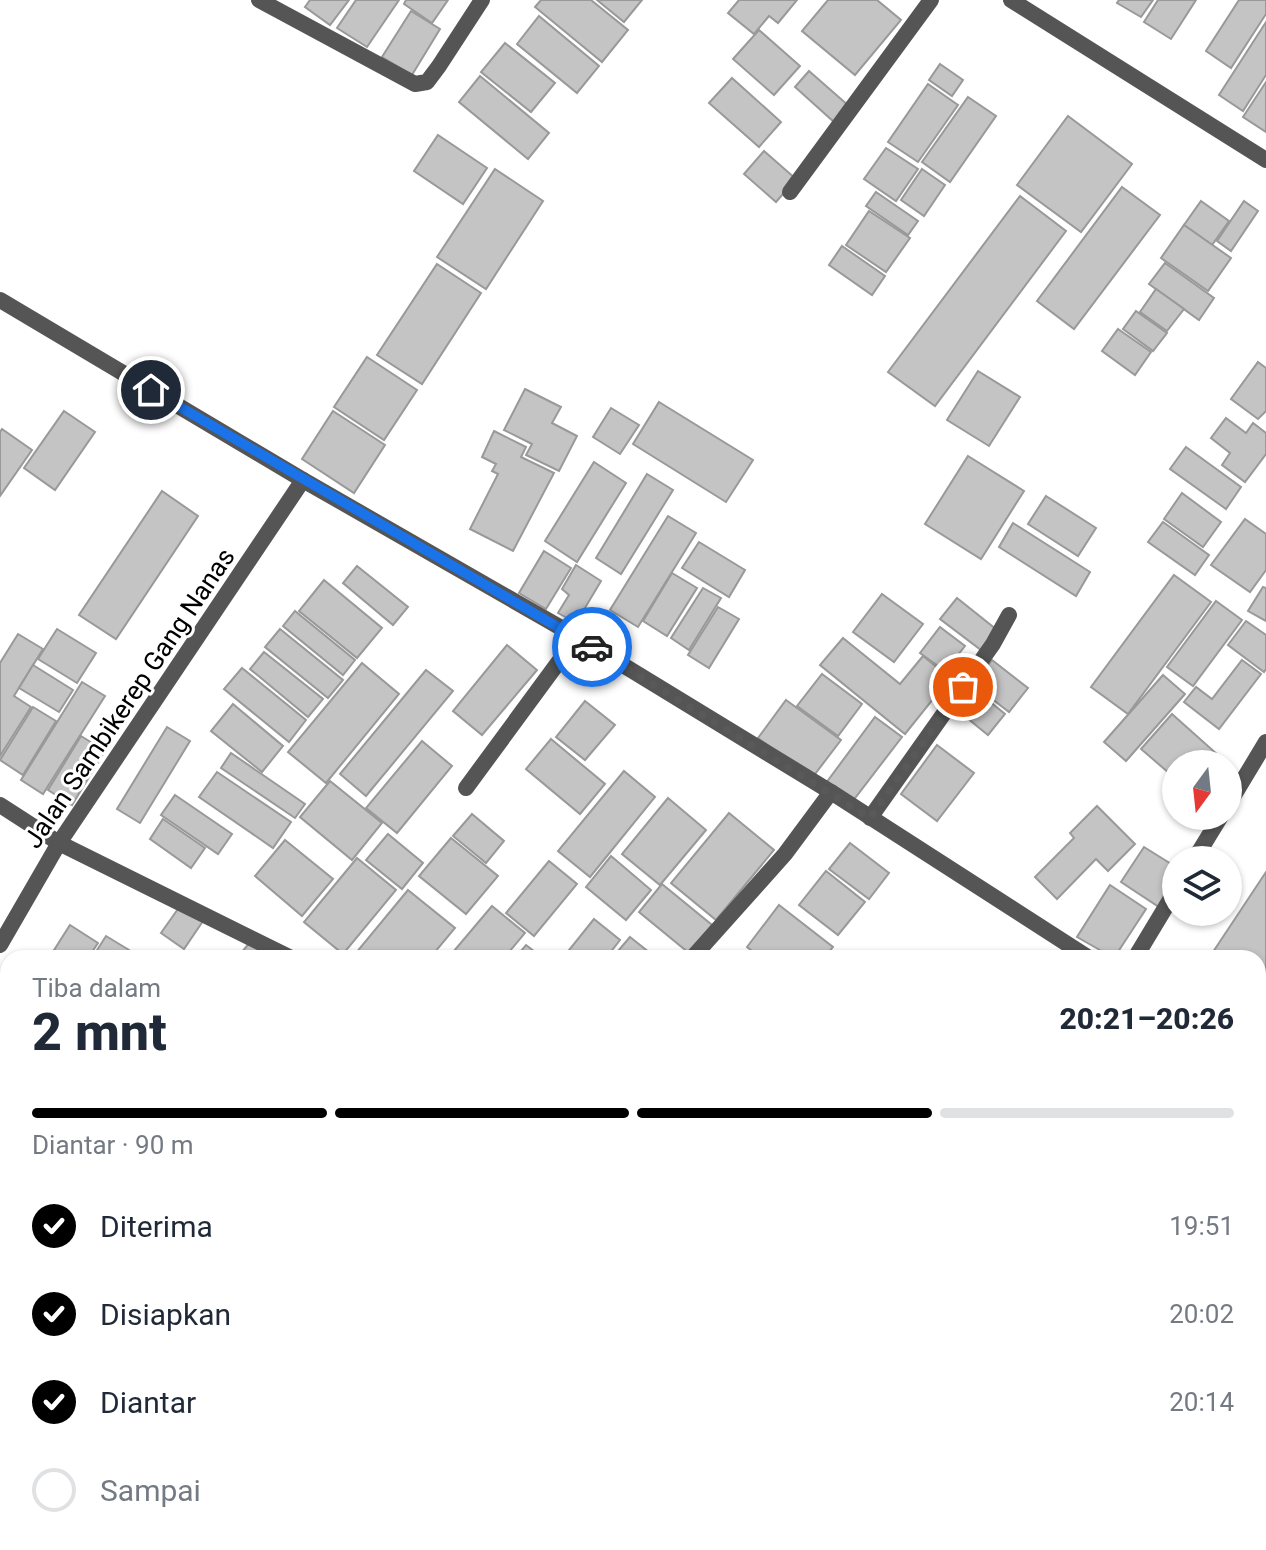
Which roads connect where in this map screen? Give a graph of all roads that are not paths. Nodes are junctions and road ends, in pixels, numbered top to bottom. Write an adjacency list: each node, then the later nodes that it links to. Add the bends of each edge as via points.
1 (259, 0): 2 (street, via 415,84 427,82)
2 (482, 0)
3 (931, 0): 7 (street)
4 (1011, 0): 5 (street)
5 (1037, 7): 6 (street)
6 (1266, 160)
7 (790, 192)
8 (0, 300): 9 (street)
9 (303, 480): 11 (street); 18 (street, Jalan Sambikerep Gang Nanas)
10 (1009, 615): 17 (street)
11 (577, 637): 14 (street); 15 (street)
12 (1266, 742): 13 (street)
13 (1242, 782)
14 (466, 788)
15 (831, 792): 17 (street); 22 (street, via 785,854)
16 (0, 805): 18 (street)
17 (870, 818): 23 (street)
18 (59, 843): 20 (street, Jalan Sambikerep Gang Nanas); 21 (street)
19 (1162, 913): 24 (street)
20 (0, 945)
21 (275, 950)
22 (699, 950)
23 (1076, 950)
24 (1140, 950)

